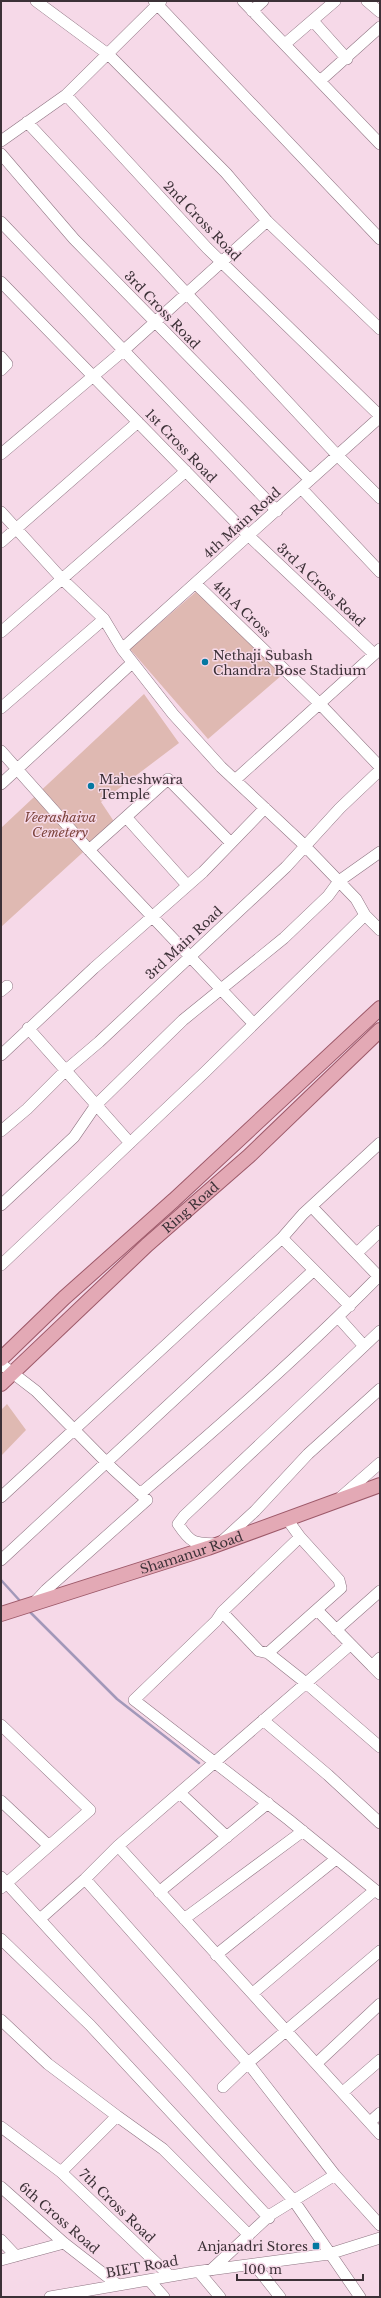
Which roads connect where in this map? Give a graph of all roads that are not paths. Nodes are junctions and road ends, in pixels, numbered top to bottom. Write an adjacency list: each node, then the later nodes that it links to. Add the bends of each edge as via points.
1 (36, 1): 12 (street)
2 (243, 1): 7 (street)
3 (263, 1): 7 (street)
4 (335, 1): 9 (street)
5 (366, 1): 8 (street)
6 (158, 2): 12 (street); 22 (street, via 232,85)
7 (252, 11): 11 (street)
8 (380, 12)
9 (313, 20): 11 (street); 13 (street)
10 (380, 27): 13 (street)
11 (285, 44): 14 (street)
12 (109, 55): 15 (street); 20 (street, via 226,173)
13 (346, 59): 14 (street)
14 (320, 81): 18 (street)
15 (66, 95): 16 (street); 23 (street, 2nd Cross Road)
16 (28, 122): 17 (street); 25 (street)
17 (1, 141)
18 (380, 144)
19 (1, 154): 26 (street, 3rd Cross Road, via 74,239)
20 (267, 221): 23 (street); 27 (street)
21 (1, 222): 28 (street)
22 (380, 239)
23 (222, 262): 25 (street); 32 (street, 2nd Cross Road)
24 (1, 282): 31 (street, 1st Cross Road)
25 (186, 294): 26 (street); 35 (street)
26 (154, 323): 28 (street); 37 (street, 3rd Cross Road)
27 (380, 329)
28 (123, 351): 31 (street); 40 (street)
29 (1, 358): 30 (street, via 7,364)
30 (1, 370)
31 (93, 376): 33 (street, 1st Cross Road); 34 (street)
32 (380, 416): 35 (street, 4th Main Road)
33 (138, 422): 36 (street, 1st Cross Road); 42 (street)
34 (1, 454)
35 (337, 455): 37 (street, 4th Main Road); 39 (street)
36 (186, 471): 43 (street, 1st Cross Road); 46 (street)
37 (310, 480): 38 (street, 4th Main Road)
38 (301, 488): 40 (street, 4th Main Road); 45 (street)
39 (380, 498)
40 (277, 510): 43 (street, 4th Main Road)
41 (1, 512): 42 (street)
42 (16, 528): 44 (street); 46 (street)
43 (249, 536): 47 (street, 4th Main Road); 51 (street, 3rd A Cross Road)
44 (1, 542)
45 (380, 572)
46 (62, 579): 48 (street); 49 (street)
47 (196, 584): 50 (street, 4th Main Road); 53 (street, 4th A Cross)
48 (104, 619): 50 (street); 54 (street)
49 (1, 632)
50 (122, 649): 52 (street)
51 (377, 651): 53 (street)
52 (132, 662): 57 (street); 58 (street, via 173,714)
53 (320, 704): 56 (street, 4th A Cross); 58 (street)
54 (1, 708)
55 (1, 751): 57 (street)
56 (380, 768): 63 (street, 3rd Main Road)
57 (17, 769): 59 (street); 64 (street)
58 (235, 780): 60 (street)
59 (1, 784)
60 (265, 808): 62 (street); 63 (street)
61 (126, 817): 62 (street, via 168,779); 64 (street); 67 (street)
62 (231, 843): 67 (street)
63 (304, 845): 66 (street); 71 (street, 3rd Main Road, via 286,868)
64 (90, 850): 69 (street)
65 (380, 852): 66 (street)
66 (340, 881): 68 (street, via 356,898); 72 (street, via 284,938)
67 (187, 885): 69 (street)
68 (365, 915): 70 (street); 74 (street)
69 (152, 916): 71 (street); 75 (street)
70 (380, 929)
71 (190, 956): 72 (street); 78 (street, 3rd Main Road)
72 (221, 988): 74 (street); 79 (street, via 183,1020)
73 (380, 1008): 95 (main road, Ring Road, via 174,1200 64,1298)
74 (253, 1023): 81 (street)
75 (28, 1028): 77 (street); 78 (street)
76 (380, 1030): 97 (main road, Ring Road, via 248,1156 147,1245)
77 (1, 1055)
78 (66, 1070): 79 (street); 80 (street, 3rd Main Road)
79 (96, 1105): 81 (street); 83 (street, via 74,1137)
80 (1, 1131)
81 (130, 1143): 88 (street)
82 (380, 1143): 84 (street)
83 (1, 1205)
84 (312, 1207): 86 (street); 87 (street)
85 (380, 1231): 87 (street)
86 (282, 1238): 89 (street); 100 (street)
87 (357, 1253): 90 (street)
88 (1, 1265)
89 (314, 1270): 91 (street); 101 (street)
90 (379, 1277): 91 (street)
91 (350, 1306): 92 (street)
92 (338, 1317): 94 (street); 104 (street)
93 (380, 1331): 94 (street)
94 (364, 1346): 109 (street, via 178,1524 193,1542)
95 (1, 1360)
96 (1, 1364): 97 (street)
97 (12, 1374): 98 (main road, Ring Road); 100 (street, via 36,1391)
98 (1, 1384)
99 (380, 1389): 109 (street, via 308,1454 255,1511)
100 (74, 1430): 101 (street); 105 (street)
101 (106, 1462): 104 (street); 110 (street)
102 (380, 1463): 106 (street)
103 (378, 1487): 106 (main road, Shamanur Road)
104 (140, 1494): 112 (street, via 147,1500)
105 (1, 1497)
106 (337, 1501): 107 (main road, Shamanur Road)
107 (287, 1519): 108 (street); 109 (main road, Shamanur Road)
108 (300, 1537): 113 (street, via 339,1580 341,1588); 114 (street)
109 (219, 1544): 112 (main road, Shamanur Road)
110 (1, 1560)
111 (380, 1591): 116 (street)
112 (28, 1605): 115 (main road, Shamanur Road)
113 (317, 1610): 116 (street); 118 (street)
114 (222, 1612): 118 (street, via 259,1651); 124 (street, via 216,1621 134,1700)
115 (1, 1614)
116 (336, 1630): 117 (street)
117 (350, 1645): 119 (street); 120 (street)
118 (268, 1653): 120 (street)
119 (377, 1666)
120 (306, 1683): 121 (street); 123 (street)
121 (263, 1720): 124 (street); 128 (street)
122 (1, 1726): 131 (street, via 90,1810)
123 (380, 1747)
124 (215, 1763): 125 (street); 127 (street)
125 (180, 1793): 130 (street); 132 (street)
126 (1, 1801): 131 (street)
127 (268, 1803): 129 (street); 130 (street)
128 (380, 1823)
129 (303, 1831): 133 (street); 139 (street)
130 (227, 1837): 136 (street)
131 (49, 1846): 135 (street)
132 (118, 1846): 134 (street); 136 (street)
133 (336, 1859): 137 (street); 142 (street)
134 (85, 1879): 138 (street); 148 (street)
135 (3, 1882): 138 (street)
136 (160, 1892): 139 (street)
137 (377, 1892): 143 (street)
138 (40, 1919): 160 (street)
139 (184, 1919): 142 (street)
140 (1, 1939): 161 (street, via 90,2025)
141 (380, 1951): 146 (street)
142 (216, 1955): 143 (street)
143 (253, 1994): 146 (street)
144 (380, 2004): 149 (street)
145 (1, 2020): 153 (street, via 48,2064)
146 (287, 2030): 148 (street); 149 (street)
147 (380, 2060): 151 (street)
148 (248, 2062): 150 (street); 158 (street)
149 (316, 2063): 151 (street)
150 (223, 2087)
151 (343, 2092): 154 (street)
152 (380, 2113): 154 (street)
153 (117, 2116): 157 (street); 163 (street, via 163,2149)
154 (370, 2122): 156 (street)
155 (1, 2127): 157 (street, 7th Cross Road)
156 (380, 2134)
157 (61, 2172): 173 (street, 7th Cross Road)
158 (335, 2175): 160 (street); 162 (street)
159 (1, 2187): 166 (street, 6th Cross Road)
160 (294, 2201): 161 (street); 167 (street)
161 (269, 2218): 163 (street)
162 (380, 2225)
163 (249, 2236): 171 (street)
164 (380, 2238): 167 (street, BIET Road)
165 (1, 2240): 168 (street)
166 (64, 2244): 168 (street); 175 (street, 6th Cross Road)
167 (329, 2254): 170 (street, BIET Road); 180 (street)
168 (16, 2256): 169 (street)
169 (1, 2260)
170 (254, 2264): 171 (street, BIET Road); 179 (street)
171 (211, 2270): 172 (street, BIET Road)
172 (199, 2272): 173 (street, BIET Road); 178 (street)
173 (170, 2276): 174 (street, BIET Road)
174 (149, 2280): 175 (street, BIET Road); 177 (street)
175 (118, 2285): 176 (street, BIET Road)
176 (50, 2297)
177 (164, 2297)
178 (220, 2297)
179 (280, 2297)
180 (360, 2297)

